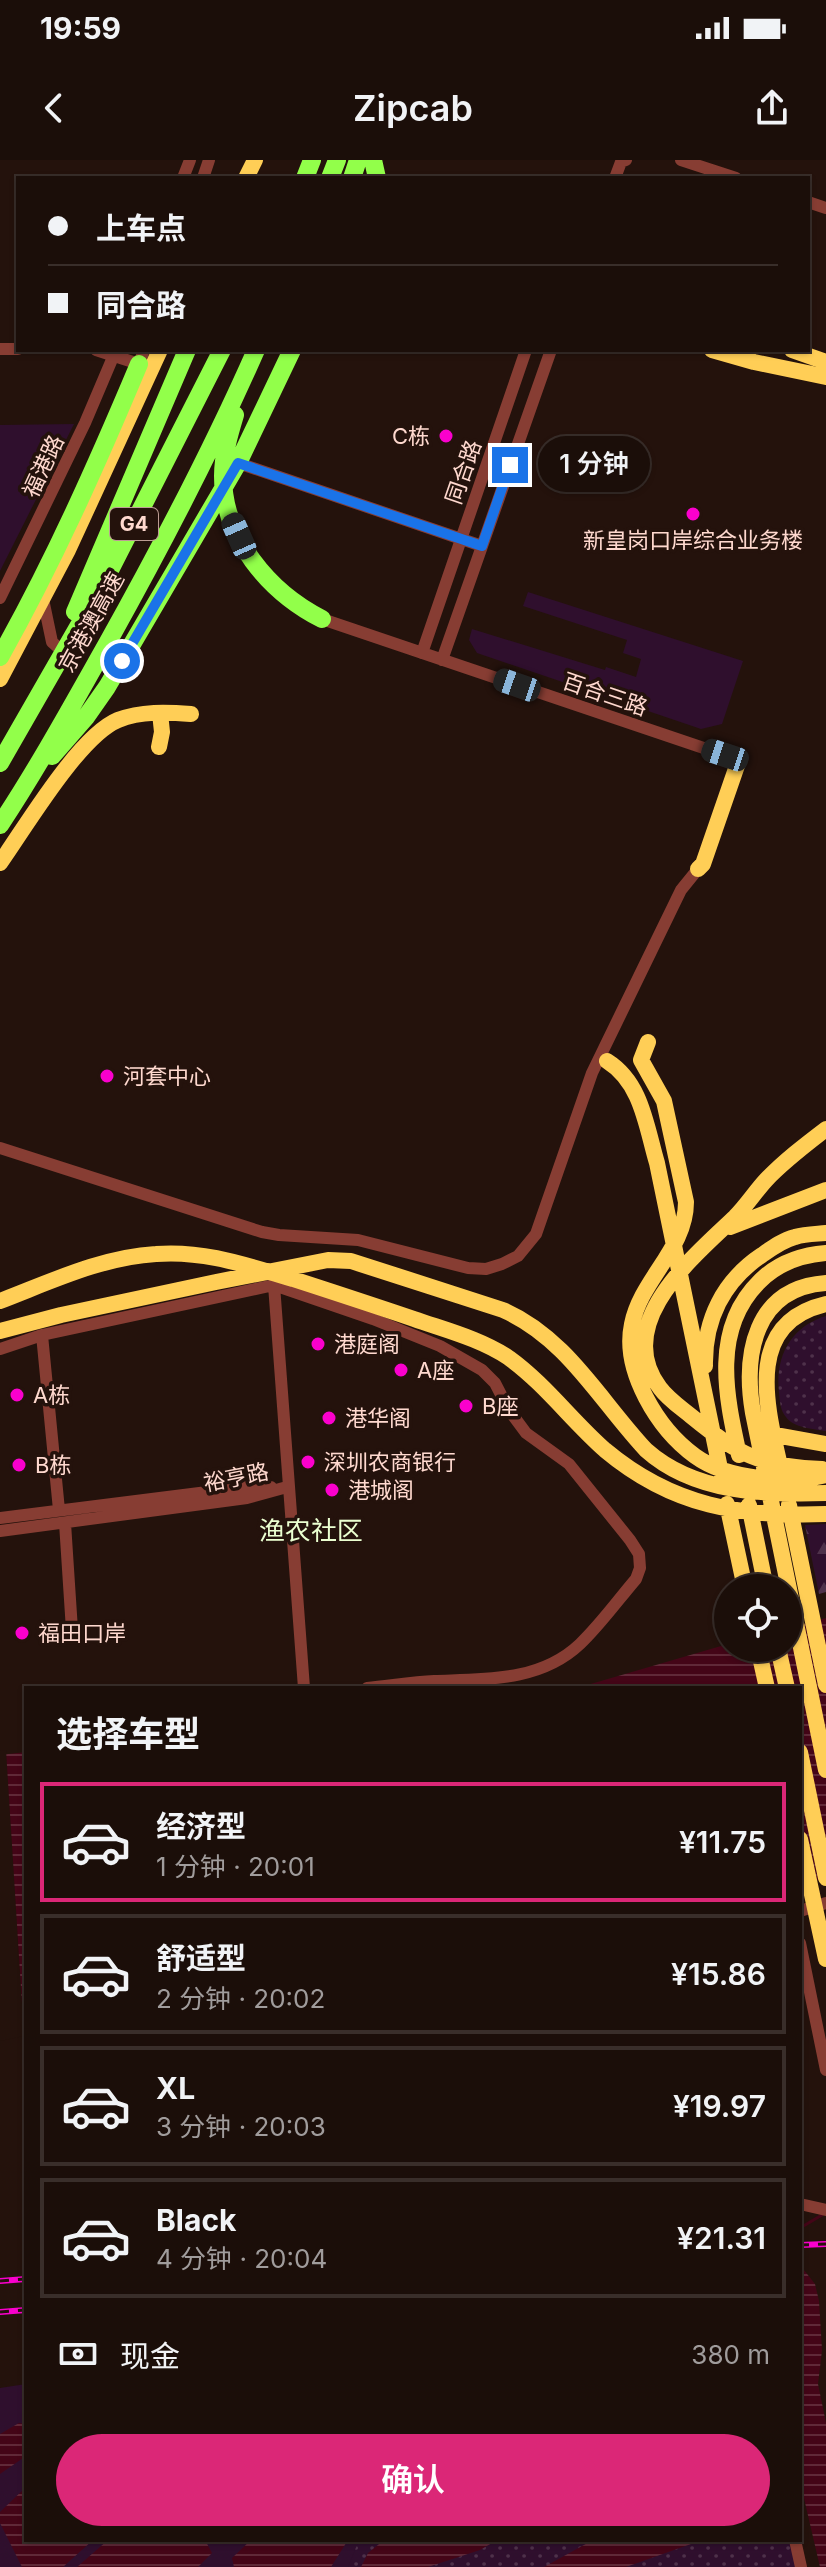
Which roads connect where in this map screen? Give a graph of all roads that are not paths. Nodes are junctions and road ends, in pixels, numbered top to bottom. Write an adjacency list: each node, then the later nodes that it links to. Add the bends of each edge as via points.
1 (209, 160): 3 (street)
2 (681, 160): 4 (street)
3 (203, 176)
4 (730, 176)
5 (116, 352): 15 (street); 23 (street, 福港路)
6 (159, 352): 24 (main road)
7 (186, 352): 31 (highway)
8 (221, 352): 31 (highway, 京港澳高速 / G4, via 105,580)
9 (291, 352): 20 (highway)
10 (525, 352): 18 (street, 同合路)
11 (550, 352): 19 (street, 同合路)
12 (719, 352): 17 (main road)
13 (798, 352): 16 (main road)
14 (254, 354): 25 (highway, via 224,465 232,520 267,580); 37 (highway, 京港澳高速 / G4, via 135,593)
15 (141, 357): 27 (highway, via 38,587)
16 (826, 362)
17 (826, 377)
18 (501, 423): 19 (street); 21 (street, 同合路)
19 (518, 442): 22 (street, 同合路)
20 (238, 463): 21 (street); 37 (highway, via 98,701)
21 (461, 539): 22 (street); 26 (street, 同合路)
22 (482, 546): 29 (street, 同合路)
23 (0, 598)
24 (43, 599): 28 (street, via 52,642); 30 (main road)
25 (322, 619): 26 (street, 百合三路)
26 (422, 653): 29 (street, 百合三路)
27 (0, 657)
28 (71, 659)
29 (442, 660): 35 (street, 百合三路)
30 (0, 679)
31 (39, 695): 36 (highway, 京港澳高速 / G4)
32 (160, 713): 33 (main road); 34 (main road); 39 (main road, via 109,724 77,757)
33 (191, 714)
34 (159, 747)
35 (739, 760): 40 (main road)
36 (0, 763)
37 (26, 785): 38 (highway, 京港澳高速 / G4)
38 (0, 825)
39 (0, 863)
40 (698, 869): 44 (street, via 681,890 604,1045 536,1234 518,1256 502,1264 468,1268 358,1240 270,1234)
41 (648, 1042): 59 (main road, via 641,1060 664,1101 686,1215 634,1316 631,1355 640,1384 660,1419 696,1456 757,1478)
42 (607, 1061): 57 (main road, via 621,1071 639,1099 657,1163)
43 (826, 1129): 46 (main road, via 778,1168)
44 (0, 1148)
45 (826, 1190): 46 (main road)
46 (718, 1233): 56 (main road, via 669,1286 647,1324 648,1366)
47 (826, 1233): 57 (main road, via 793,1237 755,1259 726,1289 706,1339)
48 (826, 1253): 70 (main road, via 795,1259 765,1276 750,1291 729,1333 727,1395)
49 (826, 1283): 66 (main road, via 801,1287 777,1303 761,1322 749,1359 749,1392)
50 (274, 1285): 54 (street); 60 (street); 76 (street, via 440,1346 482,1370 526,1433 578,1473 639,1554 636,1579 579,1645 557,1660 496,1679)
51 (0, 1301): 66 (main road, via 102,1264 156,1254 245,1265 472,1340 517,1364 605,1450 668,1491 696,1503)
52 (826, 1304): 66 (main road, via 790,1321 768,1358 768,1405)
53 (0, 1331): 61 (main road, via 245,1276 328,1260 351,1261 503,1310 539,1330 573,1362 646,1450 683,1476)
54 (42, 1335): 55 (street); 63 (street)
55 (0, 1349)
56 (671, 1399): 58 (main road, via 717,1423); 59 (main road, via 727,1445 770,1465)
57 (707, 1412): 69 (main road)
58 (818, 1443)
59 (826, 1474): 61 (main road, via 792,1489)
60 (287, 1487): 63 (street, 裕亨路, via 247,1487); 67 (street, 裕亨路, via 247,1498); 75 (street)
61 (767, 1492): 62 (main road)
62 (826, 1493)
63 (59, 1510): 65 (street, 裕亨路)
64 (826, 1512): 66 (main road)
65 (0, 1518)
66 (791, 1520): 74 (main road); 80 (main road)
67 (65, 1523): 68 (street, 裕亨路); 71 (street)
68 (0, 1531)
69 (742, 1574)
70 (763, 1574)
71 (72, 1630)
72 (761, 1662): 77 (main road)
73 (781, 1662): 78 (main road)
74 (826, 1685)
75 (304, 1686)
76 (385, 1686)
77 (767, 1686)
78 (787, 1686)
79 (802, 1762): 82 (main road)
80 (826, 1770)
81 (802, 1848): 86 (main road)
82 (826, 1878)
83 (826, 1903): 84 (street)
84 (802, 1910)
85 (802, 1953): 87 (street)
86 (826, 1959)
87 (826, 2070)
88 (802, 2204): 89 (street)
89 (826, 2210)
90 (795, 2542): 91 (street)
91 (801, 2567)

